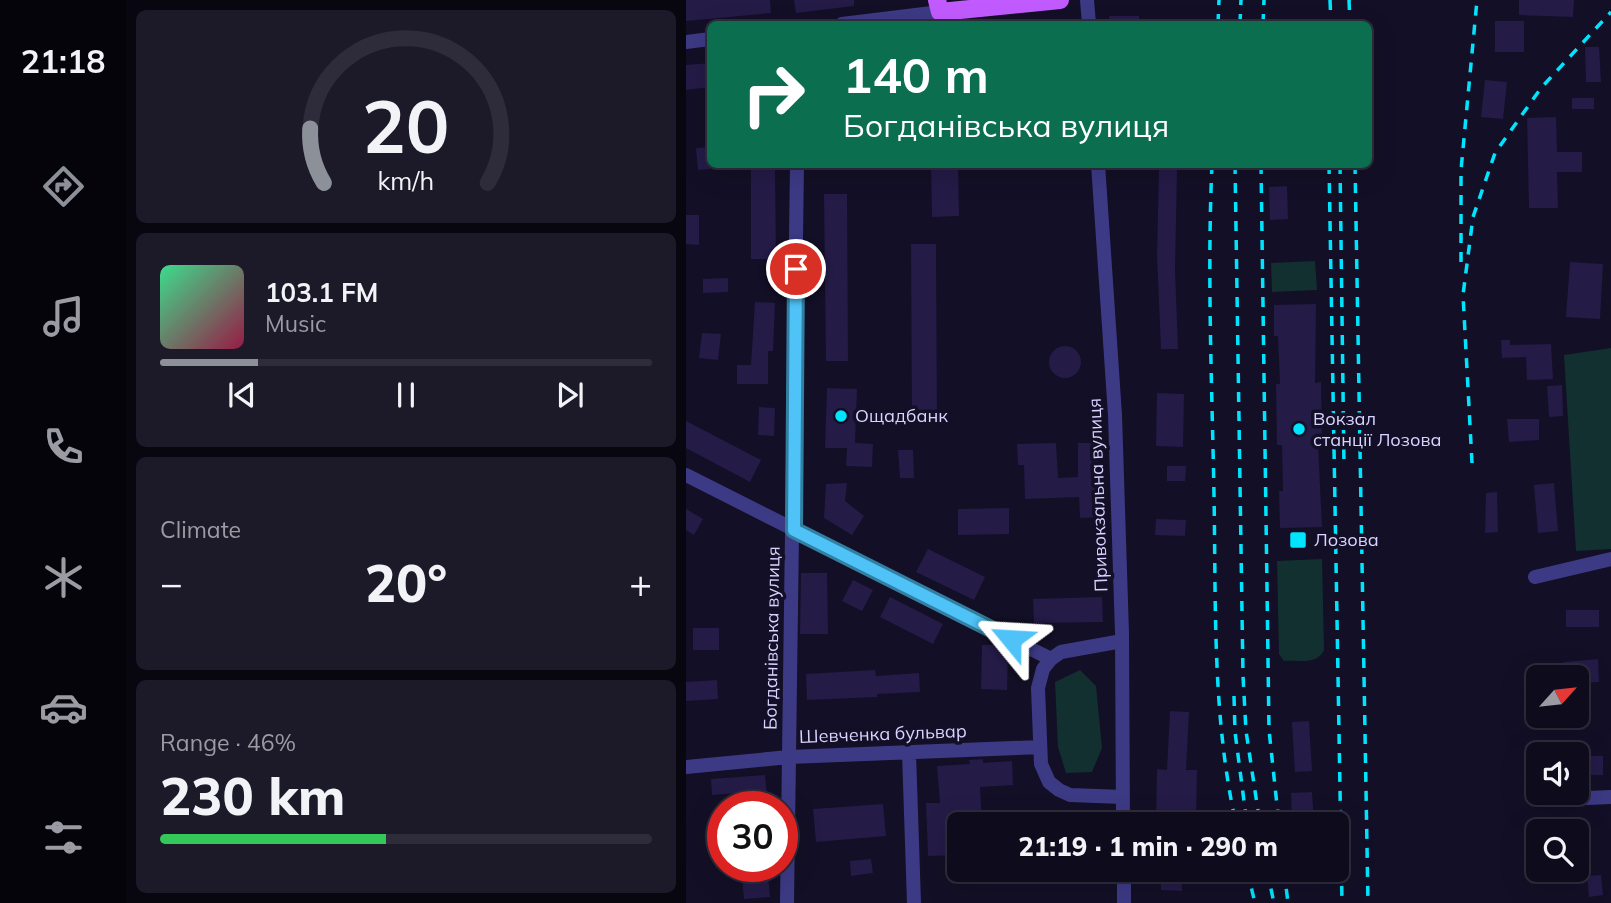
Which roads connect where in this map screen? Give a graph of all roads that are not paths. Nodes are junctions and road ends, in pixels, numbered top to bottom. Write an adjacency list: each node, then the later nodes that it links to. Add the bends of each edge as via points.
1 (1060, 0): 3 (main road)
2 (1087, 0): 5 (street)
3 (939, 6): 4 (street)
4 (858, 21)
5 (1089, 21)
6 (707, 39): 7 (street)
7 (686, 41)
8 (797, 168): 11 (street, Богданівська вулиця)
9 (1098, 168): 14 (street, Привокзальна вулиця, via 1115,415)
10 (686, 475): 11 (street)
11 (794, 530): 15 (street); 18 (street, Богданівська вулиця)
12 (1611, 559): 13 (street)
13 (1535, 576)
14 (1122, 641): 15 (street, via 1068,650); 20 (street, Привокзальна вулиця)
15 (1051, 659): 16 (street, via 1039,682)
16 (1040, 747): 17 (street, Шевченка бульвар); 20 (street, via 1045,776 1059,790 1077,796)
17 (909, 753): 18 (street, Шевченка бульвар); 26 (street)
18 (789, 757): 19 (street, Шевченка бульвар); 25 (street, Богданівська вулиця)
19 (686, 767)
20 (1123, 797): 23 (street, Привокзальна вулиця)
21 (1611, 797): 22 (street)
22 (1589, 798)
23 (1123, 812)
24 (1124, 882): 27 (street)
25 (787, 903)
26 (914, 903)
27 (1124, 903)

